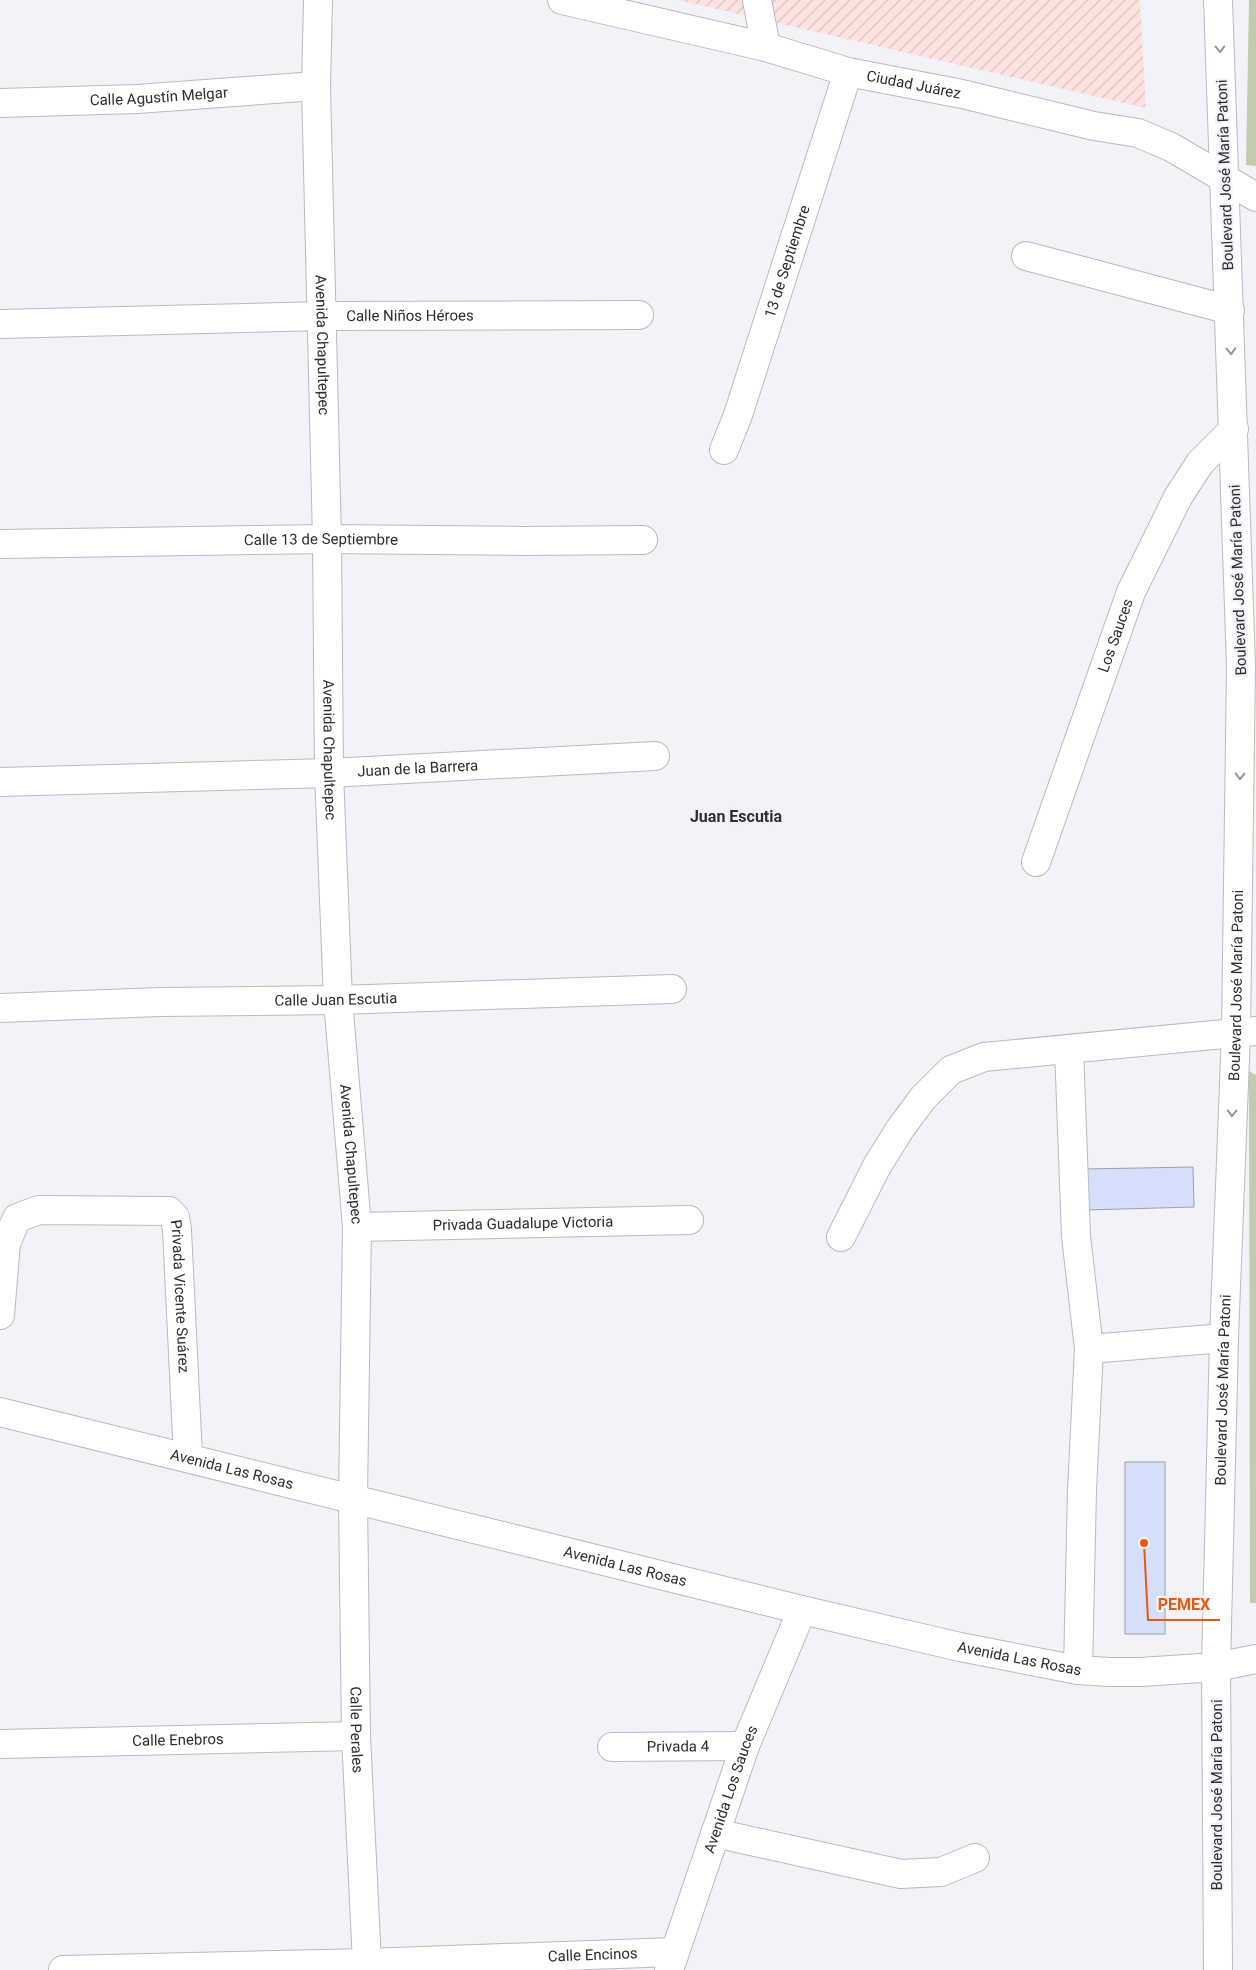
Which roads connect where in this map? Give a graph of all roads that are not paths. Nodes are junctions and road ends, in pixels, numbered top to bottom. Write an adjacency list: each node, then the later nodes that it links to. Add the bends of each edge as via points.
1 (318, 0): 7 (street, Avenida Chapultepec)
2 (562, 0): 5 (street, Ciudad Juárez)
3 (757, 0): 5 (street)
4 (1218, 0): 9 (street, Boulevard José María Patoni, one-way to 9)
5 (766, 47): 6 (street, Ciudad Juárez)
6 (848, 72): 9 (street, Ciudad Juárez, via 1138,133); 17 (street, 13 de Septiembre)
7 (316, 86): 8 (street, Calle Agustín Melgar, via 137,99); 14 (street, Avenida Chapultepec)
8 (0, 103)
9 (1225, 178): 10 (street, Ciudad Juárez); 12 (street, Boulevard José María Patoni)
10 (1256, 197)
11 (1026, 256): 12 (street)
12 (1230, 310): 16 (street, Boulevard José María Patoni, one-way to 16)
13 (639, 315): 14 (street, Calle Niños Héroes)
14 (323, 316): 15 (street, Calle Niños Héroes); 18 (street, Avenida Chapultepec)
15 (0, 324)
16 (1234, 428): 21 (street, Boulevard José María Patoni); 26 (street, Los Sauces, via 1200,463 1178,497 1131,592)
17 (724, 450)
18 (327, 539): 19 (street, Calle 13 de Septiembre); 20 (street, Calle 13 de Septiembre); 24 (street, Avenida Chapultepec)
19 (642, 540)
20 (0, 544)
21 (1241, 708): 23 (street); 30 (street, Boulevard José María Patoni, one-way to 30)
22 (655, 756): 24 (street, Juan de la Barrera)
23 (1256, 756)
24 (329, 773): 25 (street, Juan de la Barrera); 28 (street, Avenida Chapultepec)
25 (0, 782)
26 (1036, 862)
27 (672, 989): 28 (street, Calle Juan Escutia)
28 (338, 1000): 29 (street, Calle Juan Escutia); 33 (street, Avenida Chapultepec)
29 (0, 1008)
30 (1246, 1032): 31 (street); 36 (street, Boulevard José María Patoni, one-way to 36)
31 (1069, 1049): 34 (street, via 984,1056 951,1070 923,1098 900,1128); 37 (street, via 1076,1236)
32 (689, 1220): 33 (street, Privada Guadalupe Victoria)
33 (357, 1227): 40 (street, Avenida Chapultepec)
34 (841, 1237)
35 (0, 1314): 39 (street, Privada Vicente Suárez, via 6,1243 17,1218 39,1210 169,1211 175,1217 177,1230)
36 (1224, 1338): 37 (street); 43 (street, Boulevard José María Patoni)
37 (1089, 1349): 44 (street)
38 (0, 1412): 39 (street, Avenida Las Rosas)
39 (188, 1457): 40 (street, Avenida Las Rosas)
40 (353, 1498): 41 (street, Avenida Las Rosas); 45 (street, Calle Perales)
41 (802, 1610): 44 (street, Avenida Las Rosas, via 960,1647); 47 (street, Avenida Los Sauces)
42 (1256, 1659): 43 (street, Avenida Las Rosas)
43 (1216, 1667): 44 (street, Avenida Las Rosas, via 1141,1672); 54 (street, Boulevard José María Patoni)
44 (1078, 1670)
45 (356, 1736): 46 (street, Calle Enebros); 52 (street, Calle Perales)
46 (0, 1744)
47 (746, 1746): 48 (street, Privada 4); 49 (street, Avenida Los Sauces)
48 (612, 1748)
49 (715, 1833): 50 (street, via 901,1874 941,1872); 51 (street, Avenida Los Sauces)
50 (975, 1858)
51 (672, 1961): 52 (street, Calle Encinos)
52 (367, 1963): 53 (street, Calle Encinos)
53 (63, 1970)
54 (1218, 1970)

